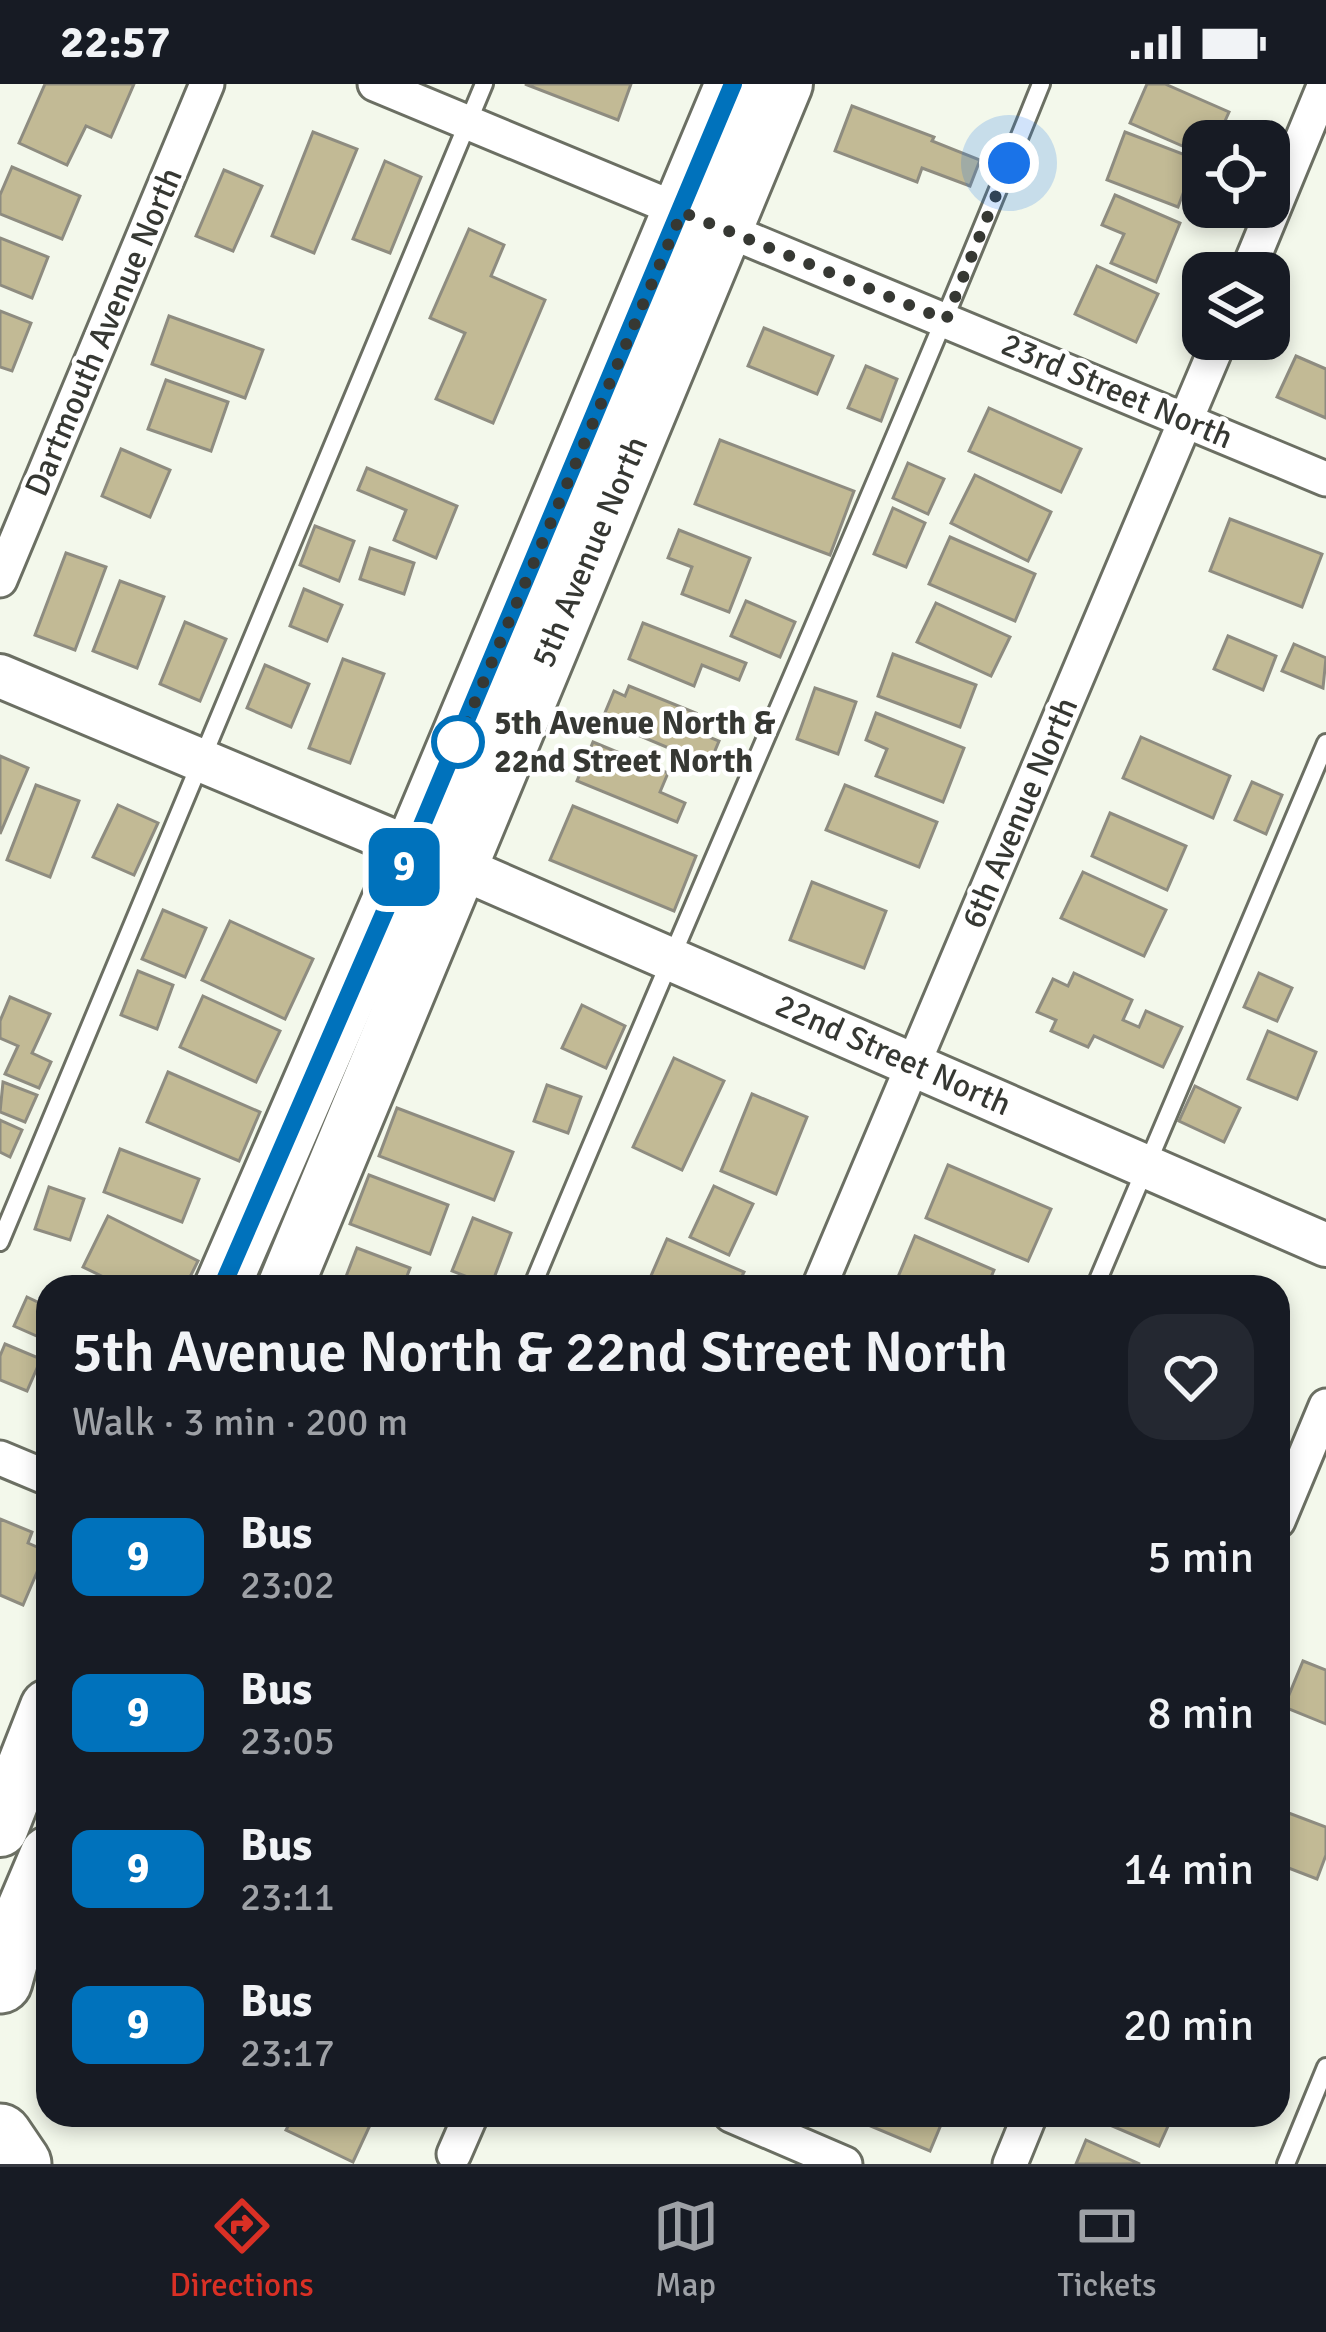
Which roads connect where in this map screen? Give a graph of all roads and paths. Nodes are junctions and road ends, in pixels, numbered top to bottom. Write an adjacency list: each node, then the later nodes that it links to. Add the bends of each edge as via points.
1 (207, 84): 15 (street, Dartmouth Avenue North)
2 (375, 84): 8 (street, 23rd Street North)
3 (484, 84): 8 (lane)
4 (733, 84): 9 (main road, 5th Avenue North)
5 (784, 84): 9 (main road, 5th Avenue North)
6 (1041, 84): 11 (lane)
7 (1325, 84): 10 (street)
8 (467, 122): 9 (street, 23rd Street North); 18 (lane)
9 (702, 220): 11 (street, 23rd Street North); 19 (main road, 5th Avenue North)
10 (1256, 252)
11 (946, 320): 13 (street, 23rd Street North); 20 (lane)
12 (1211, 360): 13 (street, 6th Avenue North)
13 (1187, 419): 14 (street, 23rd Street North); 21 (street, 6th Avenue North)
14 (1326, 479)
15 (0, 580)
16 (0, 676): 18 (street, 22nd Street North)
17 (1326, 743): 22 (lane)
18 (201, 760): 19 (street, 22nd Street North); 23 (lane)
19 (436, 858): 20 (street, 22nd Street North); 25 (main road, 5th Avenue North); 26 (main road, 5th Avenue North)
20 (669, 958): 21 (street, 22nd Street North); 27 (lane)
21 (914, 1063): 22 (street, 22nd Street North); 28 (street, 6th Avenue North)
22 (1146, 1166): 24 (street, 22nd Street North); 29 (lane)
23 (0, 1241)
24 (1326, 1245)
25 (228, 1275)
26 (289, 1275)
27 (537, 1275)
28 (824, 1275)
29 (1100, 1275)
30 (1326, 1406): 33 (street)
31 (0, 1458): 32 (street)
32 (36, 1473)
33 (1290, 1492)
34 (36, 1738): 35 (main road)
35 (0, 1829)
36 (36, 1884): 37 (main road)
37 (4, 1963)
38 (1326, 2067): 47 (lane)
39 (466, 2127): 43 (street)
40 (764, 2127): 45 (street)
41 (1025, 2127): 46 (street)
42 (0, 2135): 44 (highway)
43 (454, 2154)
44 (19, 2164)
45 (844, 2164)
46 (1010, 2164)
47 (1286, 2164)

